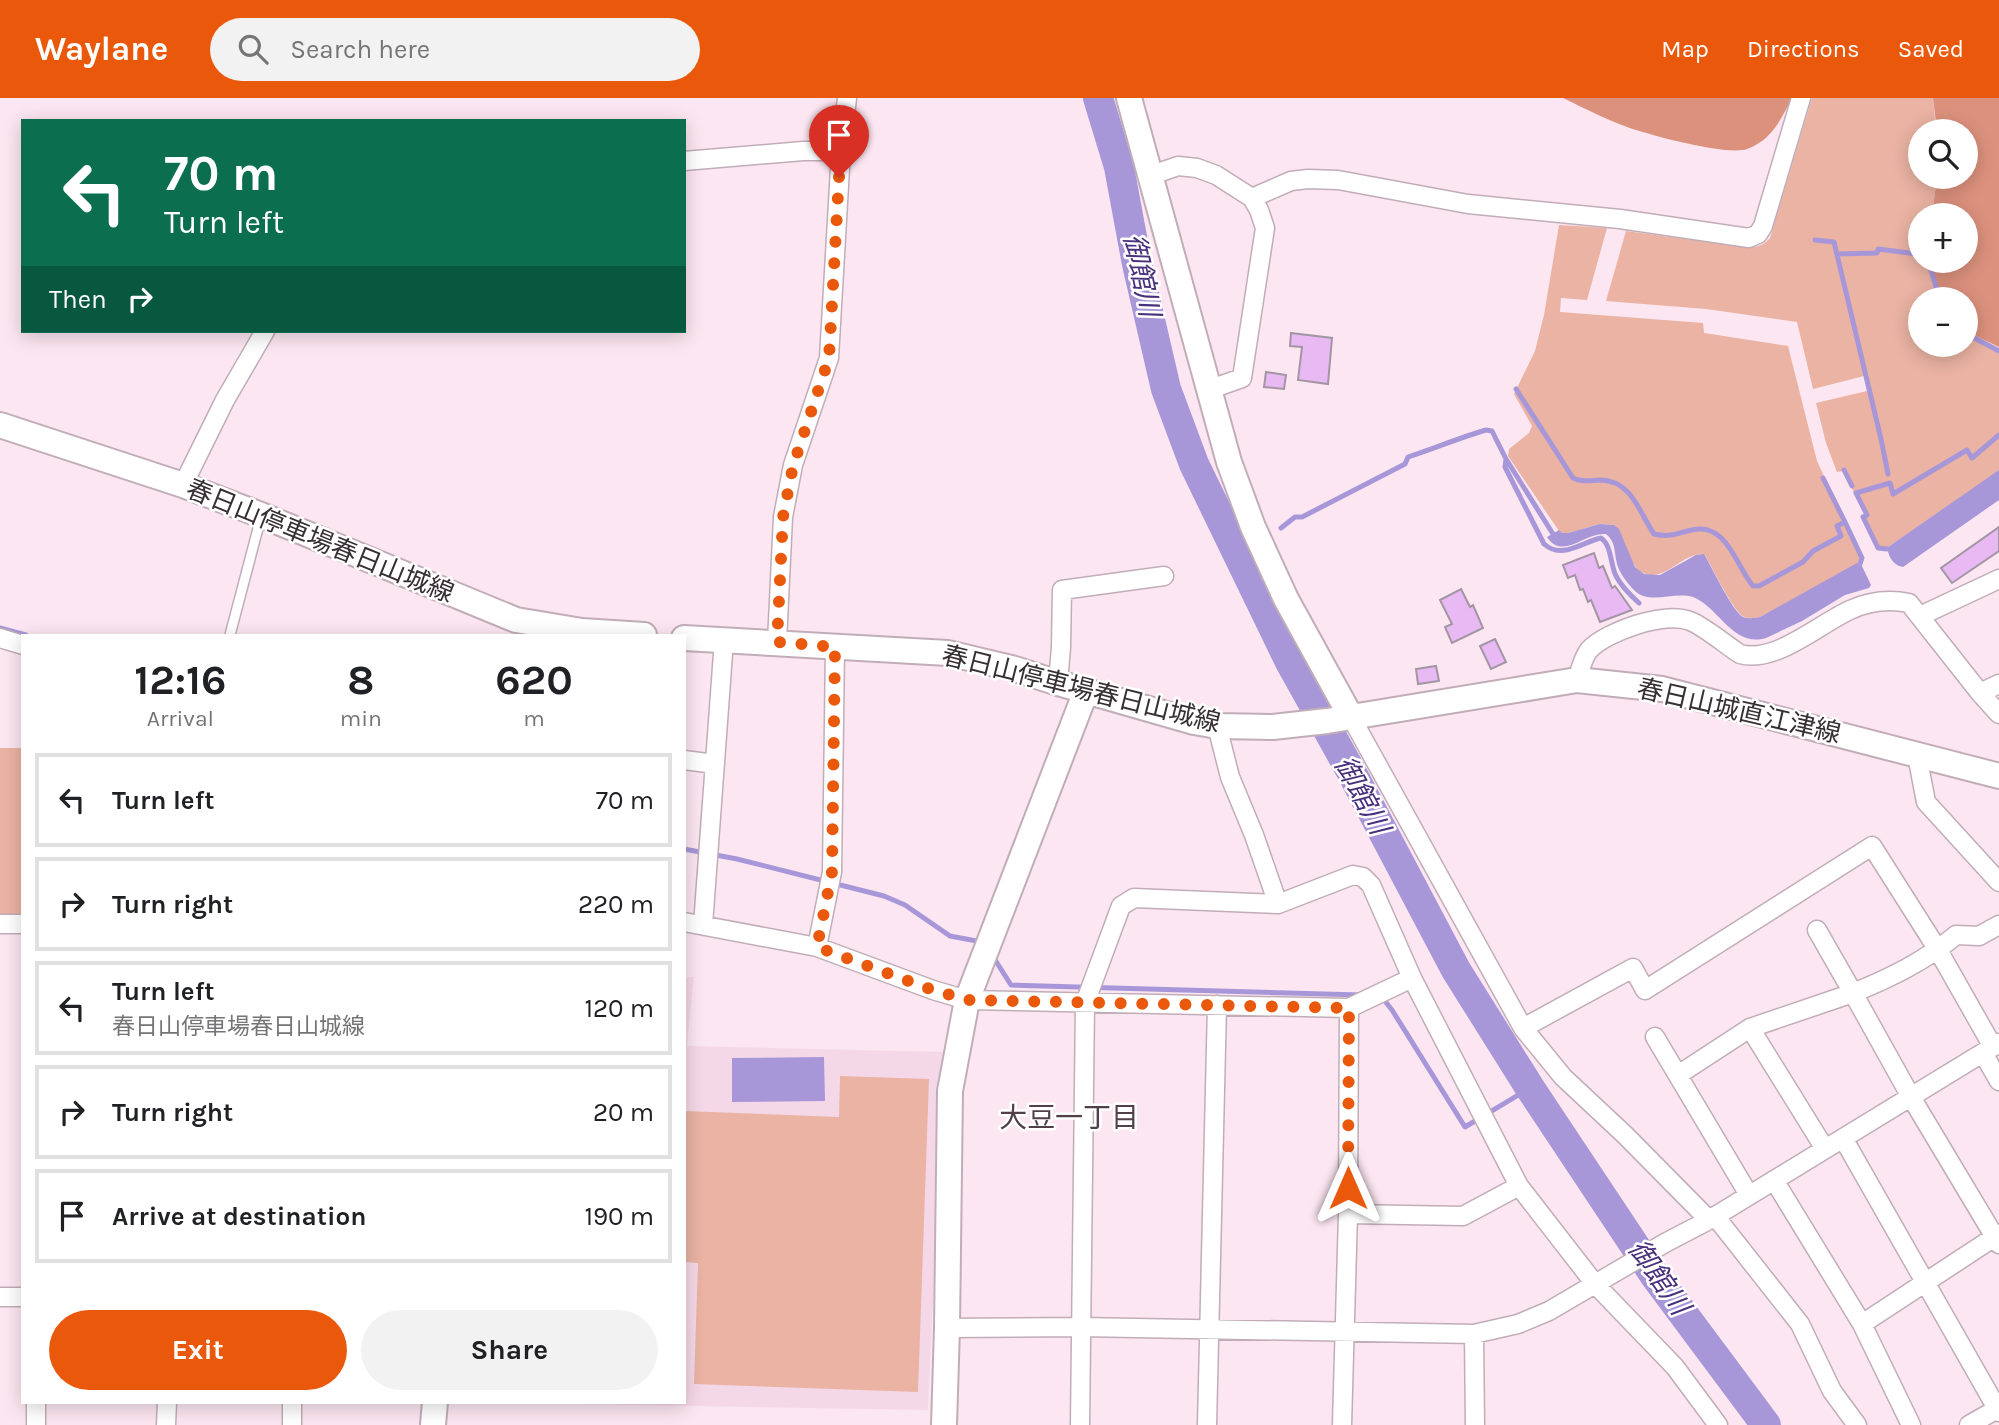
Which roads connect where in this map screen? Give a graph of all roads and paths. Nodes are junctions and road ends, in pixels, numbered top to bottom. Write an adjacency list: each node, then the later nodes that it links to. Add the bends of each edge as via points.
1 (847, 98): 4 (street)
2 (1129, 98): 6 (main road)
3 (1801, 98): 7 (street, via 1763,226 1749,238 1468,204 1338,180 1291,181)
4 (841, 151): 5 (street); 22 (street, via 829,358 793,466 783,517)
5 (686, 161)
6 (1149, 176): 7 (street, via 1178,166 1197,168); 9 (main road)
7 (1252, 198): 9 (street, via 1265,228 1242,378)
8 (264, 333): 11 (street)
9 (1208, 390): 31 (main road, via 1253,527 1286,599)
10 (0, 425): 11 (main road, 春日山停車場春日山城線)
11 (183, 485): 12 (main road, 春日山停車場春日山城線)
12 (261, 515): 16 (main road, 春日山停車場春日山城線); 17 (lane)
13 (1164, 576): 26 (street, via 1062,590)
14 (1999, 579): 15 (street)
15 (1920, 616): 25 (street, via 1909,603 1875,602 1850,610 1769,654 1750,657 1689,621 1669,618 1632,625 1598,642 1587,653); 29 (street)
16 (515, 628): 18 (main road, 春日山停車場春日山城線)
17 (230, 634)
18 (628, 634)
19 (0, 638): 23 (street)
20 (686, 638): 21 (main road, 春日山停車場春日山城線)
21 (724, 640): 22 (main road, 春日山停車場春日山城線); 35 (street)
22 (777, 642): 24 (main road, 春日山停車場春日山城線)
23 (21, 644)
24 (835, 647): 26 (main road, 春日山停車場春日山城線, via 948,653); 45 (street, via 832,872)
25 (1577, 680): 31 (main road, 春日山城直江津線); 33 (main road, 春日山城直江津線, via 1662,688)
26 (1058, 683): 28 (main road, 春日山停車場春日山城線)
27 (1999, 684): 29 (street)
28 (1086, 691): 32 (main road, 春日山停車場春日山城線); 49 (main road)
29 (1980, 693): 30 (street)
30 (1999, 714)
31 (1352, 717): 32 (main road, 春日山停車場春日山城線, via 1273,727); 53 (street)
32 (1217, 726): 38 (street, via 1230,777)
33 (1917, 755): 36 (main road, 春日山城直江津線); 37 (street, via 1926,802)
34 (686, 760): 35 (street)
35 (715, 764): 42 (street)
36 (1999, 776)
37 (1999, 882)
38 (1278, 904): 47 (street, via 1353,875 1363,877 1371,885); 50 (street, via 1135,898 1121,906)
39 (686, 922): 42 (street)
40 (0, 924): 41 (street)
41 (21, 924)
42 (703, 925): 45 (street)
43 (1999, 925): 46 (street, via 1979,936 1956,935)
44 (1817, 930): 48 (street)
45 (817, 947): 49 (street)
46 (1938, 950): 48 (street, via 1885,981); 53 (street, via 1872,846 1645,990 1633,968); 56 (street)
47 (1412, 978): 52 (street); 63 (street)
48 (1853, 993): 54 (street); 59 (street)
49 (967, 1000): 50 (street); 74 (main road, via 950,1091)
50 (1086, 1003): 51 (street); 73 (street)
51 (1217, 1005): 52 (street); 75 (street)
52 (1349, 1008): 65 (street)
53 (1523, 1028): 66 (street, via 1563,1077)
54 (1751, 1028): 57 (street); 61 (street)
55 (1655, 1037): 57 (street)
56 (1992, 1048): 58 (street); 59 (street)
57 (1678, 1075): 64 (street)
58 (1999, 1081)
59 (1911, 1097): 60 (street); 67 (street)
60 (1843, 1138): 61 (street); 68 (street)
61 (1825, 1149): 62 (street)
62 (1774, 1180): 64 (street); 72 (street)
63 (1519, 1186): 65 (street, via 1463,1216); 69 (street)
64 (1749, 1195): 66 (street)
65 (1348, 1214): 76 (street)
66 (1712, 1218): 69 (street); 93 (street, via 1800,1324 1832,1391)
67 (1998, 1238): 68 (street)
68 (1925, 1282): 72 (street); 82 (street)
69 (1595, 1284): 77 (street, via 1518,1324); 92 (street, via 1675,1367)
70 (0, 1297): 71 (street)
71 (21, 1297)
72 (1862, 1324): 94 (street)
73 (1081, 1327): 74 (street); 75 (street); 88 (street)
74 (947, 1328): 87 (main road)
75 (1208, 1330): 76 (street); 89 (street)
76 (1344, 1331): 77 (street); 90 (street)
77 (1474, 1334): 91 (street)
78 (36, 1404): 83 (street)
79 (167, 1404): 84 (street)
80 (292, 1404): 85 (street)
81 (435, 1404): 86 (main road)
82 (1998, 1409): 95 (street)
83 (36, 1425)
84 (166, 1425)
85 (292, 1425)
86 (433, 1425)
87 (944, 1425)
88 (1080, 1425)
89 (1207, 1425)
90 (1342, 1425)
91 (1475, 1425)
92 (1718, 1425)
93 (1857, 1425)
94 (1910, 1425)
95 (1969, 1425)

